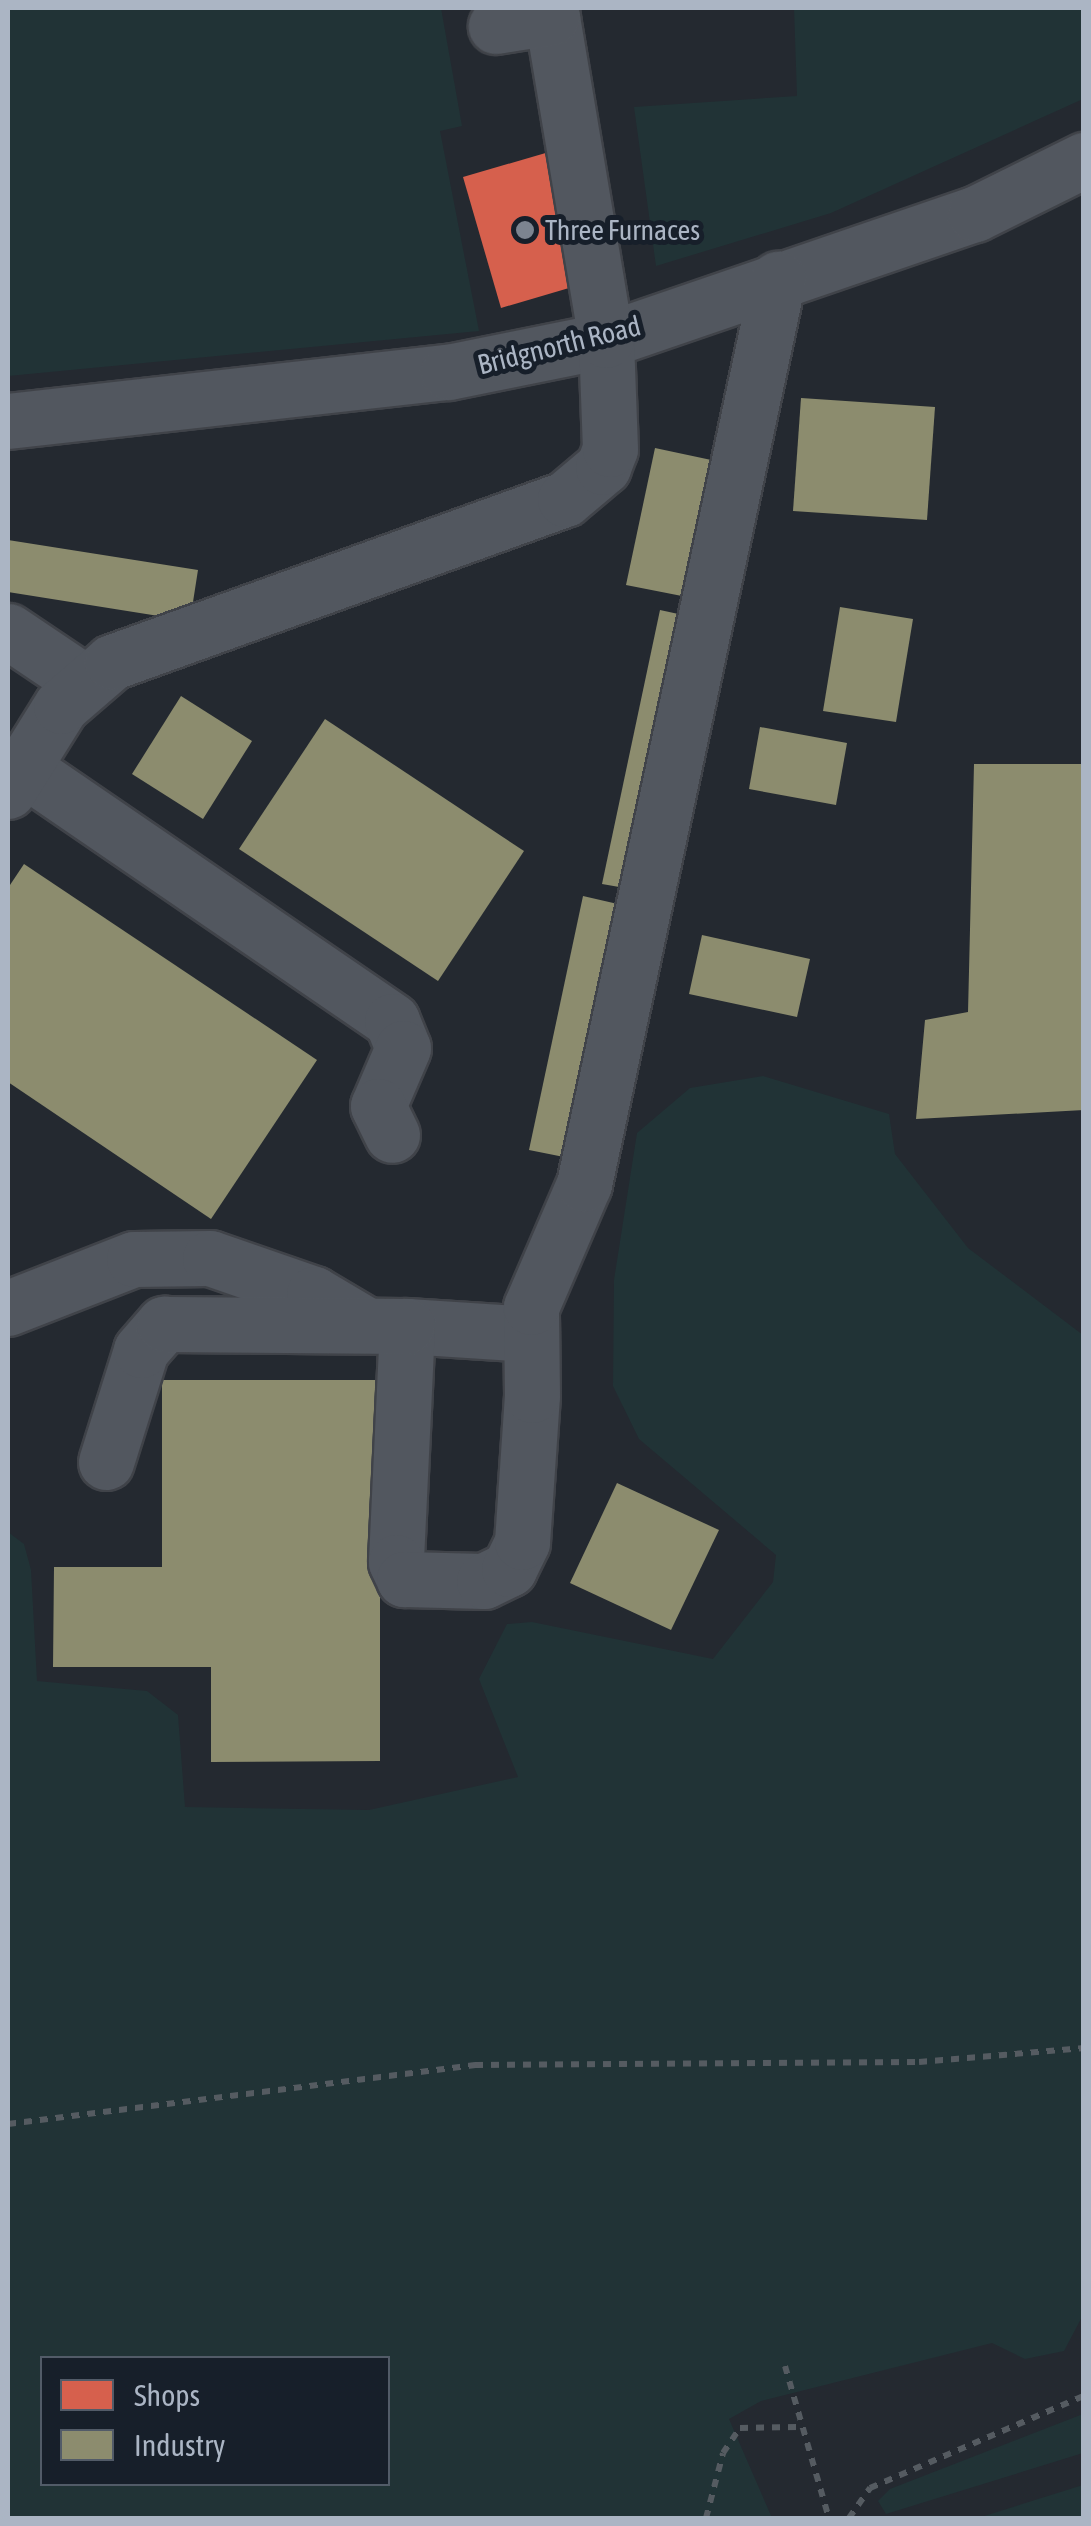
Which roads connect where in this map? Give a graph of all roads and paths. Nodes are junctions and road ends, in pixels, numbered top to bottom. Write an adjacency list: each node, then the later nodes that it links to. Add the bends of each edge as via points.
1 (496, 26): 4 (street, via 552,18)
2 (1084, 160): 3 (street, Bridgnorth Road, via 975,214)
3 (778, 280): 4 (street, Bridgnorth Road); 12 (street, via 584,1184 531,1306)
4 (606, 340): 5 (street, Bridgnorth Road, via 448,372); 7 (street, via 610,448 603,467 565,500 112,662)
5 (8, 422)
6 (8, 631): 7 (street)
7 (84, 682): 8 (street)
8 (16, 780): 9 (street, via 392,1021 403,1048 378,1106)
9 (392, 1135)
10 (8, 1308): 11 (street, via 134,1259 210,1258)
11 (388, 1326): 12 (street); 12 (street, via 396,1562 404,1578 484,1580 509,1569 522,1542); 13 (street, via 164,1324 141,1350)
12 (530, 1334)
13 (106, 1462)
14 (1084, 2048): 15 (path, via 919,2062 475,2065)
15 (8, 2124)
16 (785, 2366): 18 (path)
17 (1084, 2396): 21 (path, via 870,2488)
18 (798, 2427): 19 (path, via 740,2428 723,2453); 20 (path)
19 (706, 2518)
20 (829, 2518)
21 (849, 2518)

